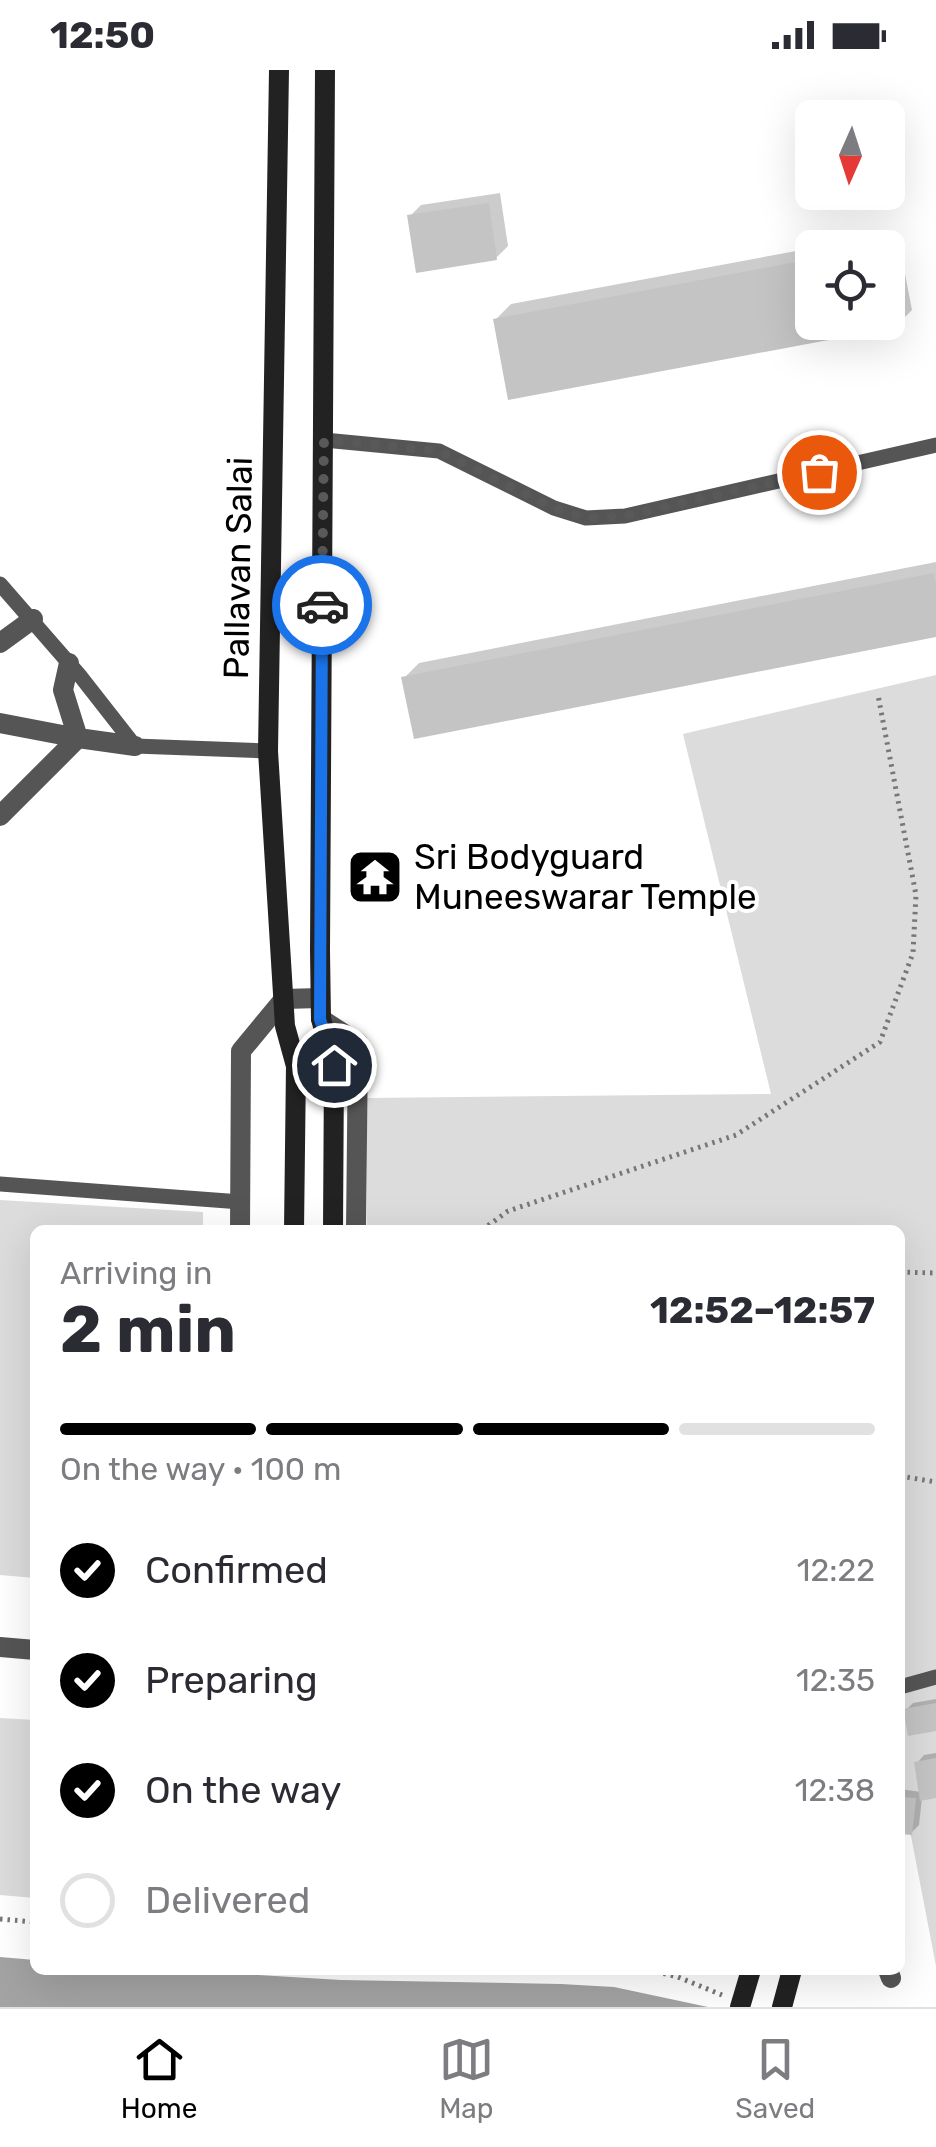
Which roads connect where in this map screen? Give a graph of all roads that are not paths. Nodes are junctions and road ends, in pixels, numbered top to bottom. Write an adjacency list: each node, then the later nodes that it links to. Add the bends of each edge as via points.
1 (278, 70): 12 (main road, Pallavan Salai)
2 (326, 70): 3 (main road)
3 (324, 440): 4 (lane, via 439,451 586,518 625,516); 15 (main road)
4 (936, 445)
5 (0, 584): 6 (lane)
6 (33, 620): 7 (street); 8 (lane)
7 (0, 643)
8 (69, 663): 10 (street, via 64,690); 11 (lane)
9 (0, 723): 10 (street)
10 (78, 738): 11 (street); 13 (street)
11 (134, 746): 12 (lane)
12 (268, 751): 14 (main road, Pallavan Salai)
13 (0, 816)
14 (284, 1000): 15 (street); 17 (street, via 241,1051); 19 (main road, Pallavan Salai, via 296,1066)
15 (320, 1009): 20 (main road, via 334,1065); 21 (street, via 358,1043)
16 (0, 1184): 17 (lane)
17 (241, 1202): 18 (street)
18 (240, 1225)
19 (294, 1225)
20 (333, 1225)
21 (356, 1225)
22 (0, 1647): 23 (street)
23 (30, 1650)
24 (936, 1676): 25 (lane)
25 (905, 1685)
26 (748, 1975): 28 (main road, bridge)
27 (791, 1975): 29 (main road)
28 (734, 2002)
29 (782, 2007)

